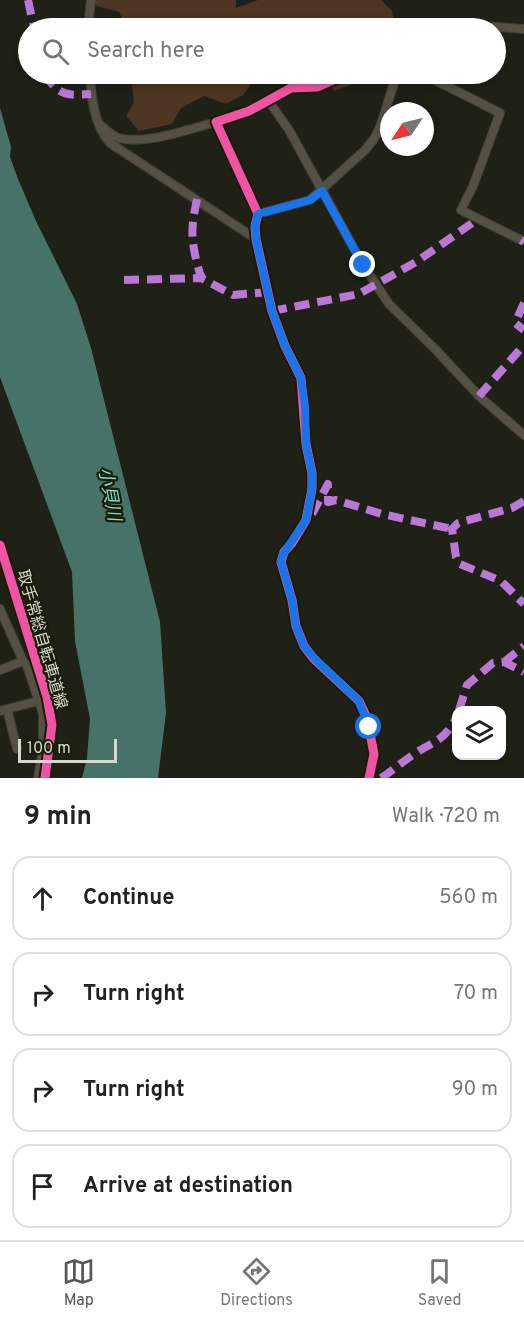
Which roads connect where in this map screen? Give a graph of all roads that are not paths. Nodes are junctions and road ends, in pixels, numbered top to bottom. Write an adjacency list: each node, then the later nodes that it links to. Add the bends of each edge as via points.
1 (91, 0): 2 (street)
2 (89, 18)
3 (506, 28): 4 (street)
4 (524, 29)
5 (90, 84): 11 (street)
6 (324, 84): 9 (street, via 291,88)
7 (394, 84): 12 (street, via 374,139)
8 (443, 84): 15 (street, via 500,113 461,210)
9 (268, 100): 10 (street); 12 (street)
10 (216, 122): 11 (street, via 136,140 120,138); 13 (street)
11 (100, 125): 14 (street, via 104,137 125,155)
12 (322, 191): 13 (street, via 310,200); 16 (street, via 389,304 479,396)
13 (258, 214): 14 (street)
14 (256, 239): 25 (street, via 276,324 301,378 312,473 306,520 281,562 304,646 359,701 367,718 374,754)
15 (521, 240)
16 (524, 435)
17 (0, 609): 18 (street)
18 (4, 626): 19 (street)
19 (23, 662): 20 (street); 21 (street)
20 (0, 670)
21 (38, 700): 22 (street); 24 (street, via 44,739)
22 (3, 710): 23 (street)
23 (17, 749)
24 (39, 778)
25 (369, 778)

